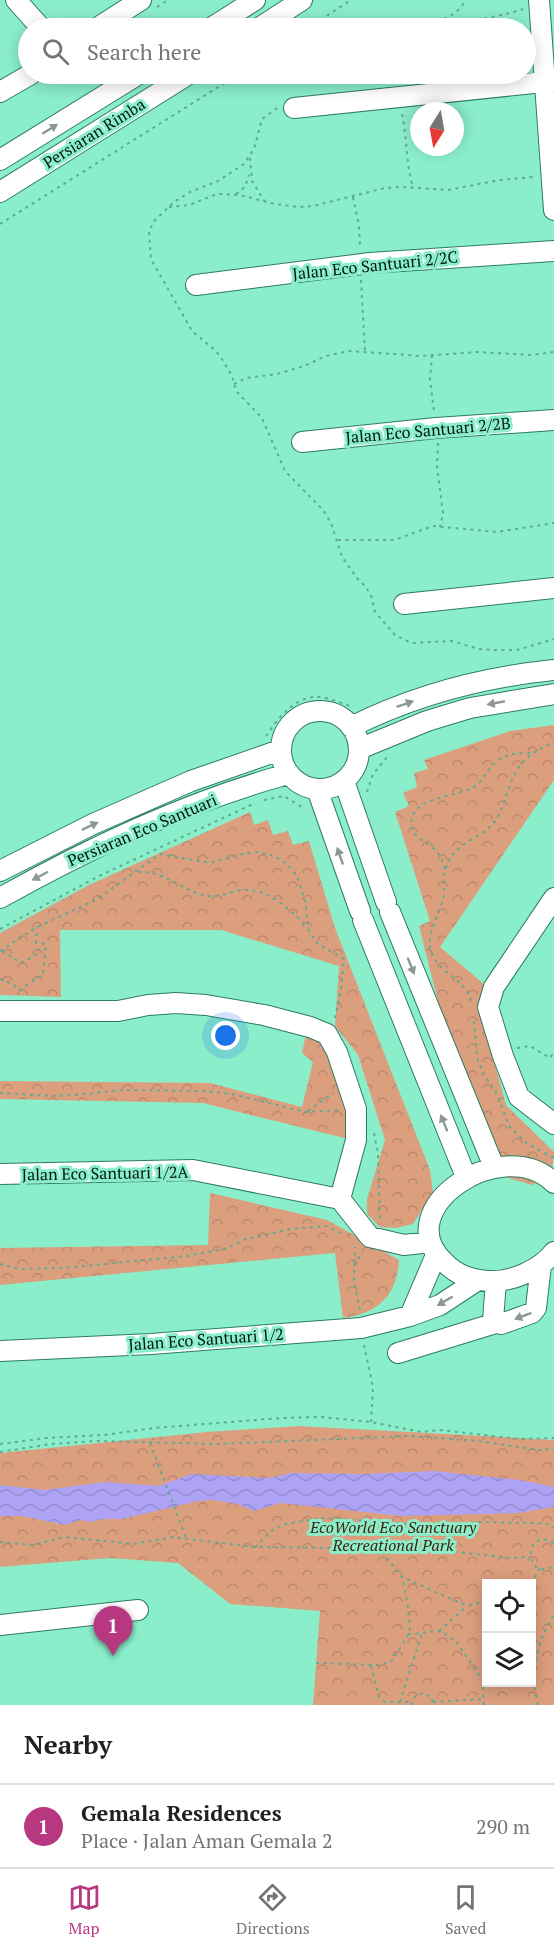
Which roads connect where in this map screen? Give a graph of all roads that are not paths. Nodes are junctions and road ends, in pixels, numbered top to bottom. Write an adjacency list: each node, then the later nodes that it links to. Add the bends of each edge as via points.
1 (16, 0): 6 (street)
2 (255, 0): 8 (street)
3 (302, 0): 9 (street)
4 (539, 1): 11 (street)
5 (129, 3): 7 (street)
6 (32, 18)
7 (110, 18)
8 (227, 18)
9 (274, 18)
10 (18, 82): 15 (street)
11 (549, 82): 19 (street)
12 (123, 84): 17 (street, Persiaran Rimba, one-way to 12)
13 (173, 84): 18 (street, Persiaran Rimba)
14 (530, 84): 16 (street)
15 (0, 92)
16 (287, 107)
17 (0, 160)
18 (0, 192)
19 (554, 210)
20 (554, 251): 21 (street, Jalan Eco Santuari 2/2C, via 370,263)
21 (196, 285)
22 (554, 420): 23 (street, Jalan Eco Santuari 2/2B)
23 (302, 442)
24 (554, 588): 25 (street)
25 (404, 604)
26 (554, 670): 28 (street, one-way to 26, via 463,685)
27 (554, 694): 29 (street, one-way to 29, via 470,708)
28 (351, 726): 29 (street); 30 (street, via 332,712 307,712 288,727)
29 (359, 749): 32 (street, via 355,767)
30 (280, 750): 31 (street); 34 (street, Persiaran Eco Santuari, one-way to 30, via 93,824 191,781)
31 (288, 774): 33 (street, via 296,782); 35 (street, Persiaran Eco Santuari, one-way to 35, via 103,843)
32 (344, 781): 33 (street); 37 (street)
33 (317, 789): 38 (street, one-way to 33)
34 (0, 872)
35 (0, 898)
36 (554, 898): 40 (street, via 494,987 488,1007 519,1097)
37 (398, 935): 38 (street); 41 (street, one-way to 41)
38 (371, 944): 43 (street, one-way to 38)
39 (0, 1011): 45 (street, via 118,1011 177,1003 207,1005 264,1015 327,1034 356,1109 356,1140)
40 (554, 1124)
41 (494, 1167): 43 (street); 44 (street, via 516,1166 545,1174)
42 (0, 1174): 45 (street, Jalan Eco Santuari 1/2A, via 193,1170)
43 (466, 1177): 46 (street, via 448,1191)
44 (554, 1183)
45 (340, 1199): 47 (street, via 363,1240)
46 (433, 1215): 47 (street); 48 (street, via 429,1229)
47 (404, 1245): 48 (street)
48 (433, 1248): 50 (street, via 464,1277); 51 (street)
49 (547, 1259): 50 (street, Jalan Eco Santuari 1/2, via 510,1279); 52 (street, one-way to 52, via 532,1313)
50 (487, 1281): 51 (street, Jalan Eco Santuari 1/2, one-way to 51); 52 (street)
51 (410, 1316): 53 (street, Jalan Eco Santuari 1/2, via 361,1328)
52 (496, 1323): 54 (street)
53 (0, 1351)
54 (398, 1353)
55 (138, 1610): 56 (street)
56 (0, 1625)

